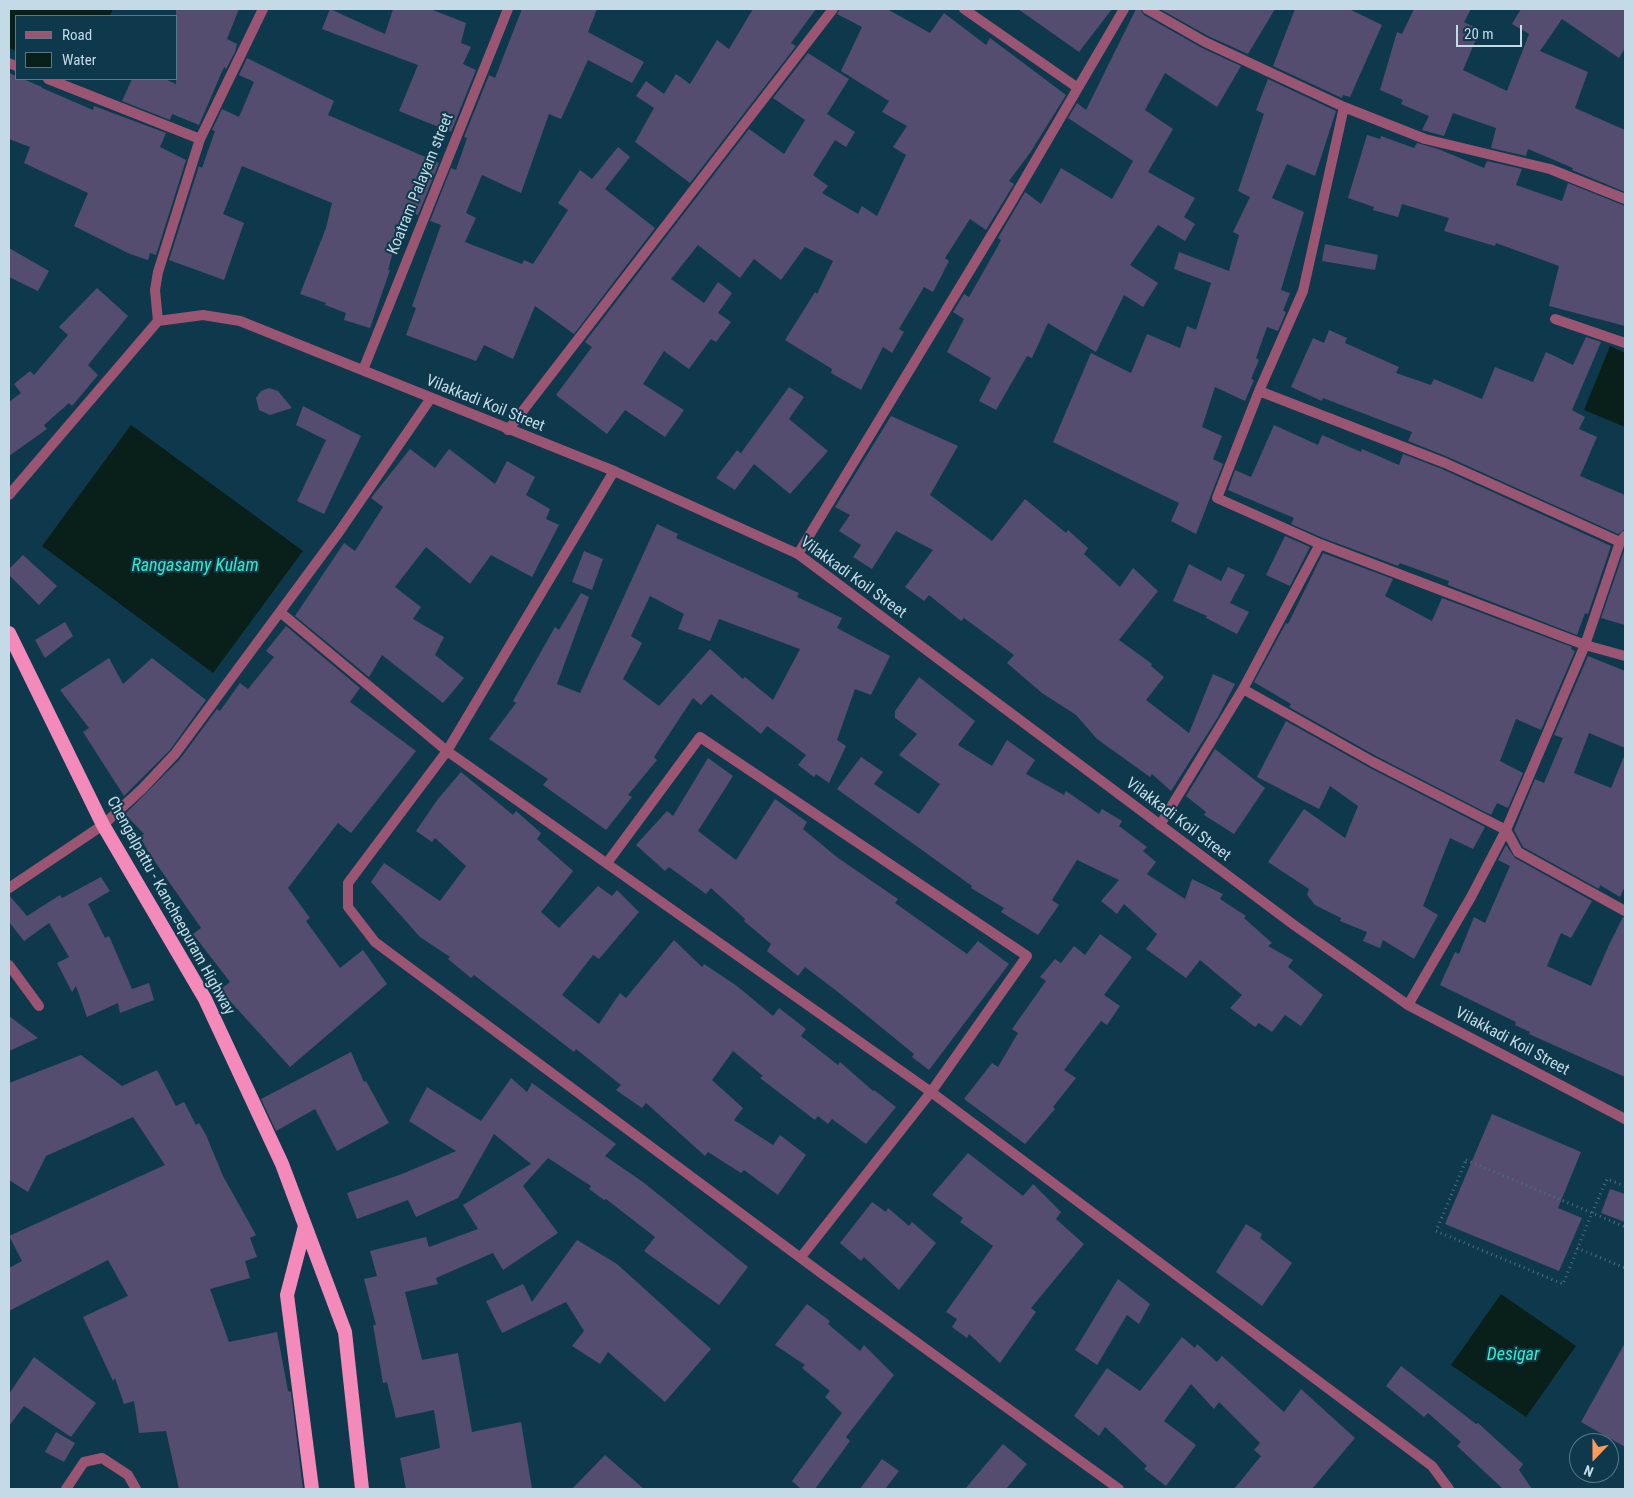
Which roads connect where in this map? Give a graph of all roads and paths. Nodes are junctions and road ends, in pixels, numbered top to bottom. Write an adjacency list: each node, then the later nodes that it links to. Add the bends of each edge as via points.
1 (263, 9): 10 (street)
2 (508, 9): 15 (street, Koatram Palayam street)
3 (833, 9): 18 (street)
4 (964, 9): 8 (street)
5 (1124, 9): 8 (street)
6 (1147, 9): 9 (street, via 1205,42)
7 (51, 80): 10 (street)
8 (1078, 88): 23 (street)
9 (1344, 107): 11 (street, via 1425,139 1550,169); 16 (street, via 1303,291)
10 (200, 139): 13 (street, via 158,272 155,290)
11 (1625, 199)
12 (1555, 319): 14 (street)
13 (158, 321): 15 (street, Vilakkadi Koil Street, via 203,315 240,322); 20 (street)
14 (1625, 344)
15 (363, 370): 17 (street, Vilakkadi Koil Street)
16 (1259, 391): 21 (street, via 1445,463); 22 (street, via 1217,498)
17 (431, 398): 18 (street, Vilakkadi Koil Street); 24 (street)
18 (508, 430): 19 (street, Vilakkadi Koil Street)
19 (614, 471): 23 (street, Vilakkadi Koil Street); 29 (street)
20 (9, 495)
21 (1623, 539): 26 (street)
22 (1320, 544): 26 (street); 28 (street)
23 (798, 554): 31 (street, Vilakkadi Koil Street)
24 (280, 612): 29 (street); 30 (street, via 175,754)
25 (9, 634): 30 (highway, Chengalpattu - Kancheepuram Highway)
26 (1585, 645): 27 (street); 32 (street)
27 (1625, 656)
28 (1243, 689): 31 (street); 32 (street, via 1373,762)
29 (447, 750): 33 (street); 46 (street, via 348,884 348,907 375,942)
30 (103, 825): 34 (street); 43 (highway, Chengalpattu - Kancheepuram Highway, via 205,999 282,1164)
31 (1160, 825): 37 (street, Vilakkadi Koil Street)
32 (1506, 830): 35 (street, via 1518,852); 37 (street)
33 (607, 864): 39 (street); 39 (street, via 700,737 1027,956)
34 (9, 888)
35 (1625, 911)
36 (9, 965): 38 (street)
37 (1408, 1005): 40 (street, Vilakkadi Koil Street)
38 (39, 1006)
39 (931, 1092): 46 (street); 53 (street, via 1432,1466)
40 (1625, 1119)
41 (1625, 1186): 42 (path, via 1607,1178)
42 (1592, 1213): 44 (path); 45 (path); 45 (path, via 1466,1160 1436,1231 1562,1284)
43 (305, 1226): 50 (highway, via 287,1295); 51 (highway, Chengalpattu - Kancheepuram Highway, via 344,1332)
44 (1625, 1227)
45 (1577, 1248): 47 (path)
46 (801, 1257): 52 (street)
47 (1625, 1268)
48 (66, 1489): 49 (street, via 84,1462 102,1458 128,1475)
49 (136, 1489)
50 (312, 1489)
51 (362, 1489)
52 (1119, 1489)
53 (1449, 1489)

